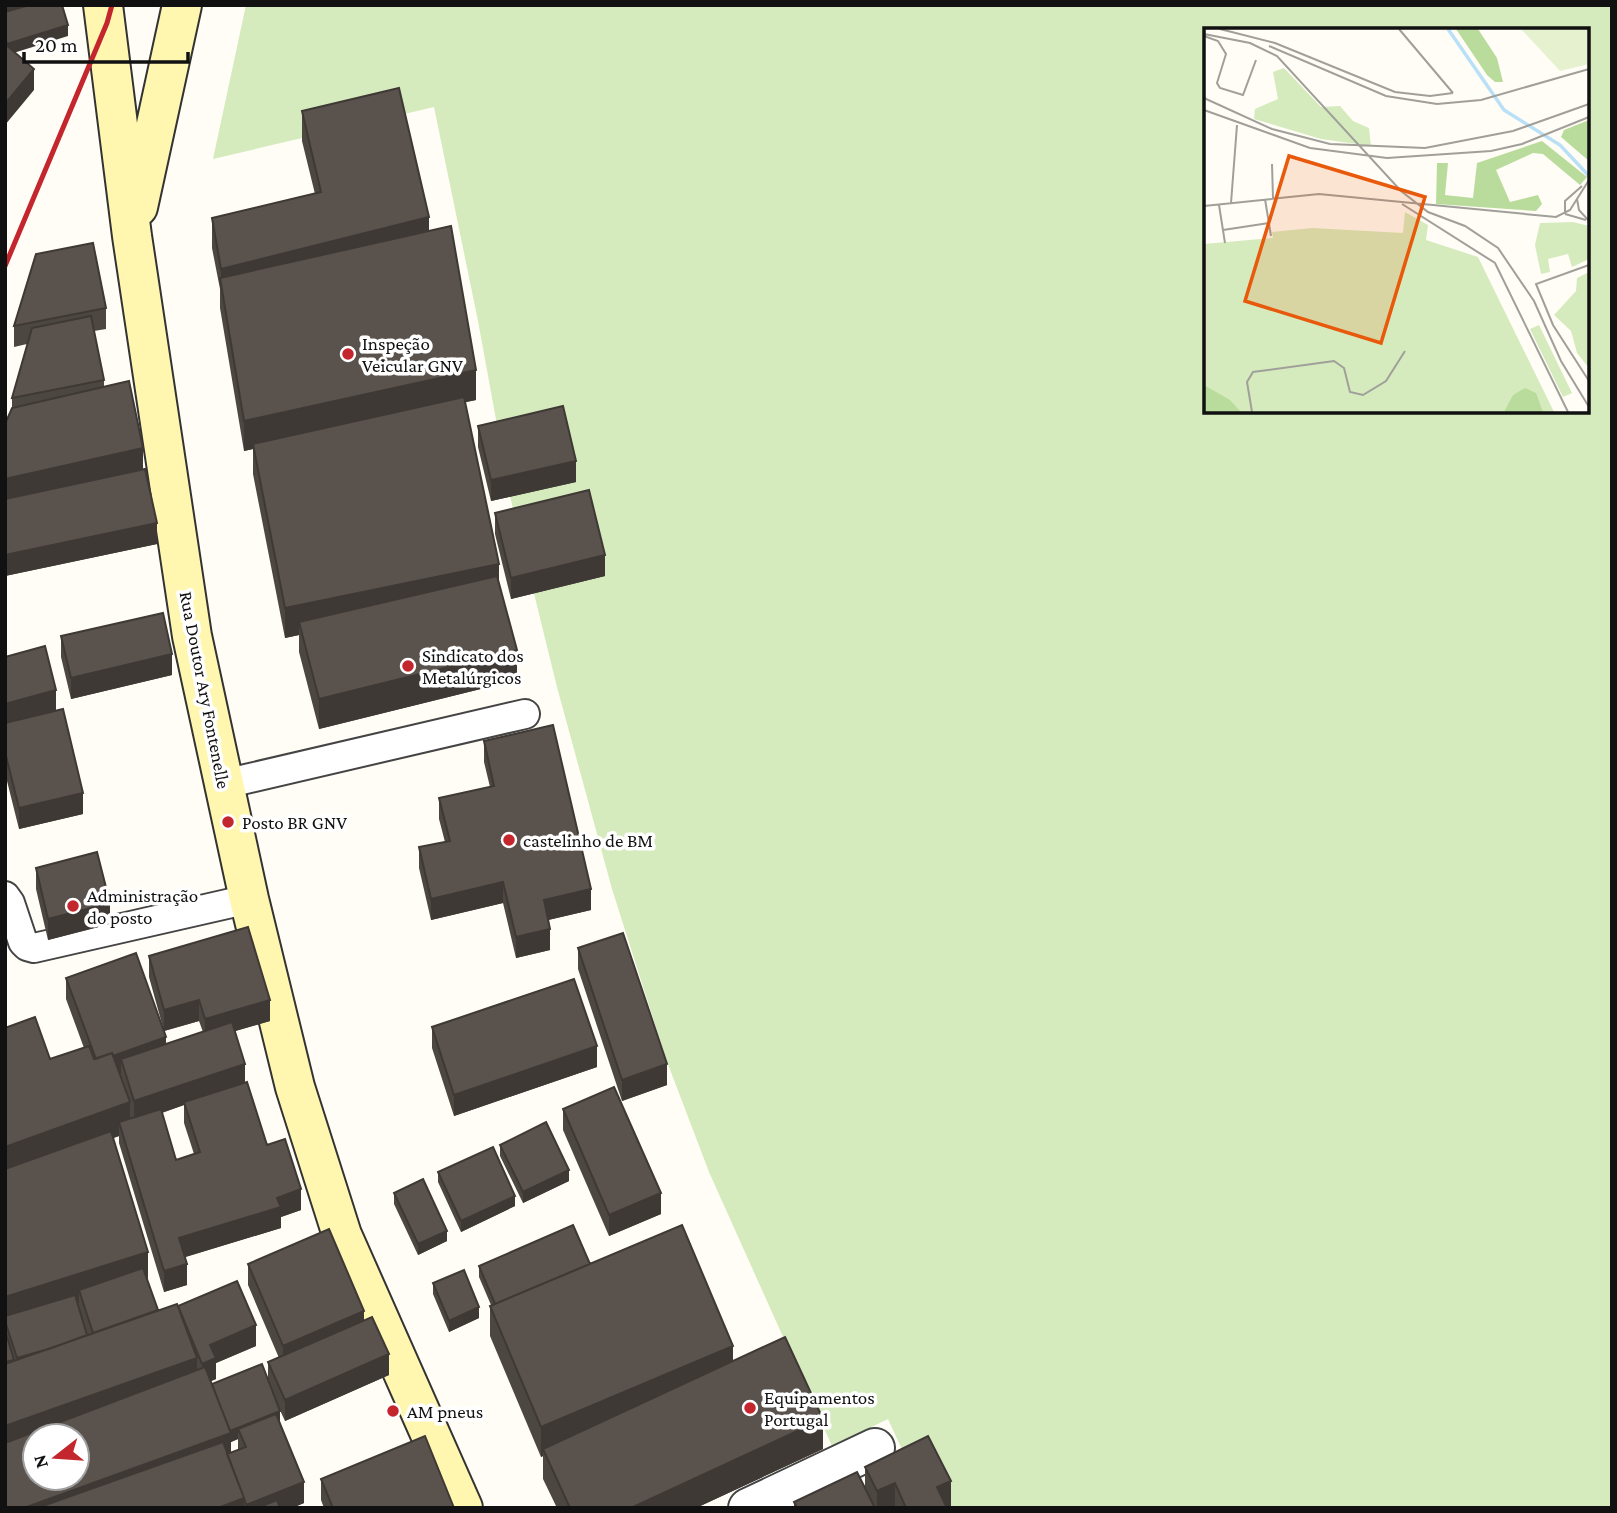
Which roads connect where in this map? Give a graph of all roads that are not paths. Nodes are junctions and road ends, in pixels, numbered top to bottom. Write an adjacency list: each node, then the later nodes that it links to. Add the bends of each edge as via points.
1 (103, 5): 3 (main road, Rua Doutor Ary Fontenelle)
2 (182, 5): 3 (main road)
3 (132, 236): 5 (main road, Rua Doutor Ary Fontenelle, via 192,636)
4 (525, 713): 5 (lane)
5 (224, 784): 7 (main road, Rua Doutor Ary Fontenelle)
6 (5, 896): 7 (lane, via 23,942 34,948)
7 (249, 899): 9 (main road, Rua Doutor Ary Fontenelle, via 295,1087 342,1235)
8 (876, 1448): 10 (street)
9 (463, 1508)
10 (748, 1508)

